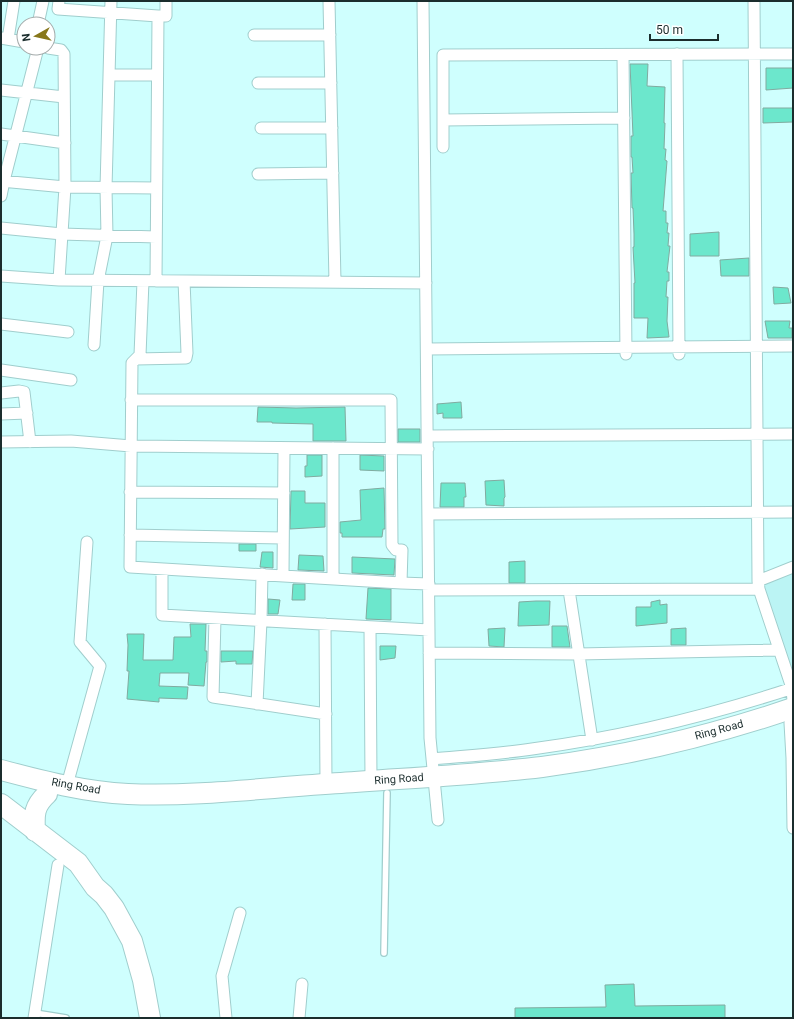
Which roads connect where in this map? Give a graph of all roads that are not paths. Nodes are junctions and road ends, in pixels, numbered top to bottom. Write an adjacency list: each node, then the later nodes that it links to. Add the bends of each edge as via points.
1 (14, 1): 14 (street)
2 (43, 1): 10 (street)
3 (59, 1): 9 (street, via 58,9)
4 (111, 1): 9 (street)
5 (166, 1): 11 (street, via 166,16)
6 (329, 1): 13 (street)
7 (423, 1): 55 (street)
8 (754, 1): 18 (street)
9 (110, 13): 11 (street); 22 (street)
10 (40, 16)
11 (158, 16): 23 (street)
12 (254, 35): 13 (street)
13 (330, 35): 25 (street)
14 (4, 39): 15 (street)
15 (16, 41)
16 (56, 49): 28 (street, via 64,54)
17 (676, 54): 18 (street); 20 (street); 62 (street)
18 (755, 54): 19 (street); 60 (street)
19 (793, 54)
20 (623, 55): 29 (street); 30 (street, via 443,55)
21 (36, 56): 27 (street)
22 (109, 75): 23 (street); 41 (street)
23 (157, 75): 42 (street)
24 (258, 83): 25 (street)
25 (331, 83): 32 (street)
26 (1, 90): 27 (street)
27 (26, 93): 28 (street); 34 (street)
28 (64, 97): 35 (street)
29 (624, 118): 30 (street); 61 (street)
30 (443, 120): 36 (street)
31 (262, 128): 32 (street)
32 (332, 128): 37 (street)
33 (1, 134): 34 (street)
34 (15, 136): 35 (street); 39 (street)
35 (65, 143): 40 (street)
36 (443, 147)
37 (333, 173): 38 (street); 54 (street)
38 (258, 174)
39 (2, 181): 40 (street); 43 (street)
40 (65, 187): 41 (street); 45 (street)
41 (106, 188): 42 (street); 46 (street)
42 (156, 188): 47 (street)
43 (1, 196)
44 (1, 228): 45 (street)
45 (62, 234): 46 (street); 49 (street)
46 (107, 236): 47 (street); 50 (street)
47 (156, 237): 52 (street)
48 (1, 276): 49 (street)
49 (59, 280): 50 (street)
50 (98, 281): 51 (street); 58 (street)
51 (143, 281): 52 (street); 65 (street, via 140,355)
52 (156, 281): 53 (street)
53 (184, 281): 54 (street); 65 (street, via 186,358)
54 (335, 282): 55 (street)
55 (426, 283): 63 (street)
56 (1, 324): 57 (street)
57 (68, 332)
58 (94, 345)
59 (793, 346): 60 (street)
60 (756, 350): 62 (street); 64 (street); 72 (street)
61 (626, 351): 62 (street); 63 (street)
62 (679, 351)
63 (427, 353): 74 (street)
64 (793, 353)
65 (136, 359): 69 (street, via 132,363)
66 (1, 370): 67 (street)
67 (70, 380)
68 (1, 393): 70 (street, via 24,392)
69 (131, 400): 77 (street); 80 (street, via 391,400)
70 (27, 413): 71 (street); 76 (street)
71 (1, 414)
72 (757, 434): 73 (street); 74 (street); 84 (street)
73 (793, 434)
74 (428, 436): 81 (street)
75 (1, 442): 76 (street)
76 (30, 442): 77 (street)
77 (131, 446): 78 (street); 82 (street)
78 (284, 448): 79 (street); 83 (street)
79 (333, 448): 80 (street); 94 (street)
80 (392, 449): 81 (street); 95 (street, via 392,545 396,550 402,550)
81 (428, 449): 86 (street)
82 (130, 492): 83 (street); 87 (street)
83 (284, 493): 88 (street)
84 (758, 512): 85 (street); 86 (street); 96 (street)
85 (793, 512)
86 (428, 514): 97 (street)
87 (130, 535): 88 (street); 91 (street, via 130,567)
88 (283, 538): 93 (street)
89 (87, 542): 118 (street, via 80,642 100,666)
90 (793, 567): 96 (street)
91 (162, 569): 92 (street); 99 (street, via 162,615)
92 (262, 574): 93 (street); 100 (street)
93 (283, 576): 94 (street)
94 (333, 578): 95 (street)
95 (401, 583): 97 (street)
96 (759, 585): 98 (street); 104 (street)
97 (429, 587): 98 (street); 103 (street)
98 (569, 590): 106 (street)
99 (215, 618): 100 (street); 109 (street, via 213,697)
100 (261, 621): 101 (street); 109 (street)
101 (324, 624): 102 (street); 110 (street)
102 (370, 627): 103 (street); 115 (street)
103 (429, 630): 105 (street)
104 (779, 650): 106 (street); 107 (street)
105 (429, 653): 106 (street); 114 (street, via 430,738)
106 (578, 654): 112 (street)
107 (793, 688): 108 (street); 112 (street, via 705,714)
108 (793, 701)
109 (257, 704): 110 (street)
110 (326, 714): 117 (street)
111 (792, 716): 114 (highway, Ring Road, via 643,749 543,767); 124 (street)
112 (592, 740): 114 (street, via 531,750)
113 (1, 770): 118 (highway, Ring Road)
114 (434, 775): 115 (highway, Ring Road); 119 (highway, Ring Road); 122 (street)
115 (371, 781): 117 (highway, Ring Road)
116 (1, 783): 120 (highway, Ring Road)
117 (326, 784): 118 (highway, Ring Road, via 165,794 128,794)
118 (67, 785)
119 (387, 793): 120 (highway, Ring Road, via 152,807 120,806); 129 (lane)
120 (47, 794): 125 (highway, via 36,808)
121 (1, 804): 125 (highway)
122 (438, 820)
123 (1, 821): 126 (highway)
124 (793, 828)
125 (35, 831): 127 (highway, via 78,863)
126 (58, 865): 127 (highway); 131 (street)
127 (95, 887): 133 (highway, via 114,908 132,941)
128 (240, 913): 134 (street, via 222,976)
129 (384, 953)
130 (302, 984): 135 (street)
131 (34, 1015): 132 (lane)
132 (66, 1018)
133 (150, 1018)
134 (226, 1018)
135 (299, 1018)

